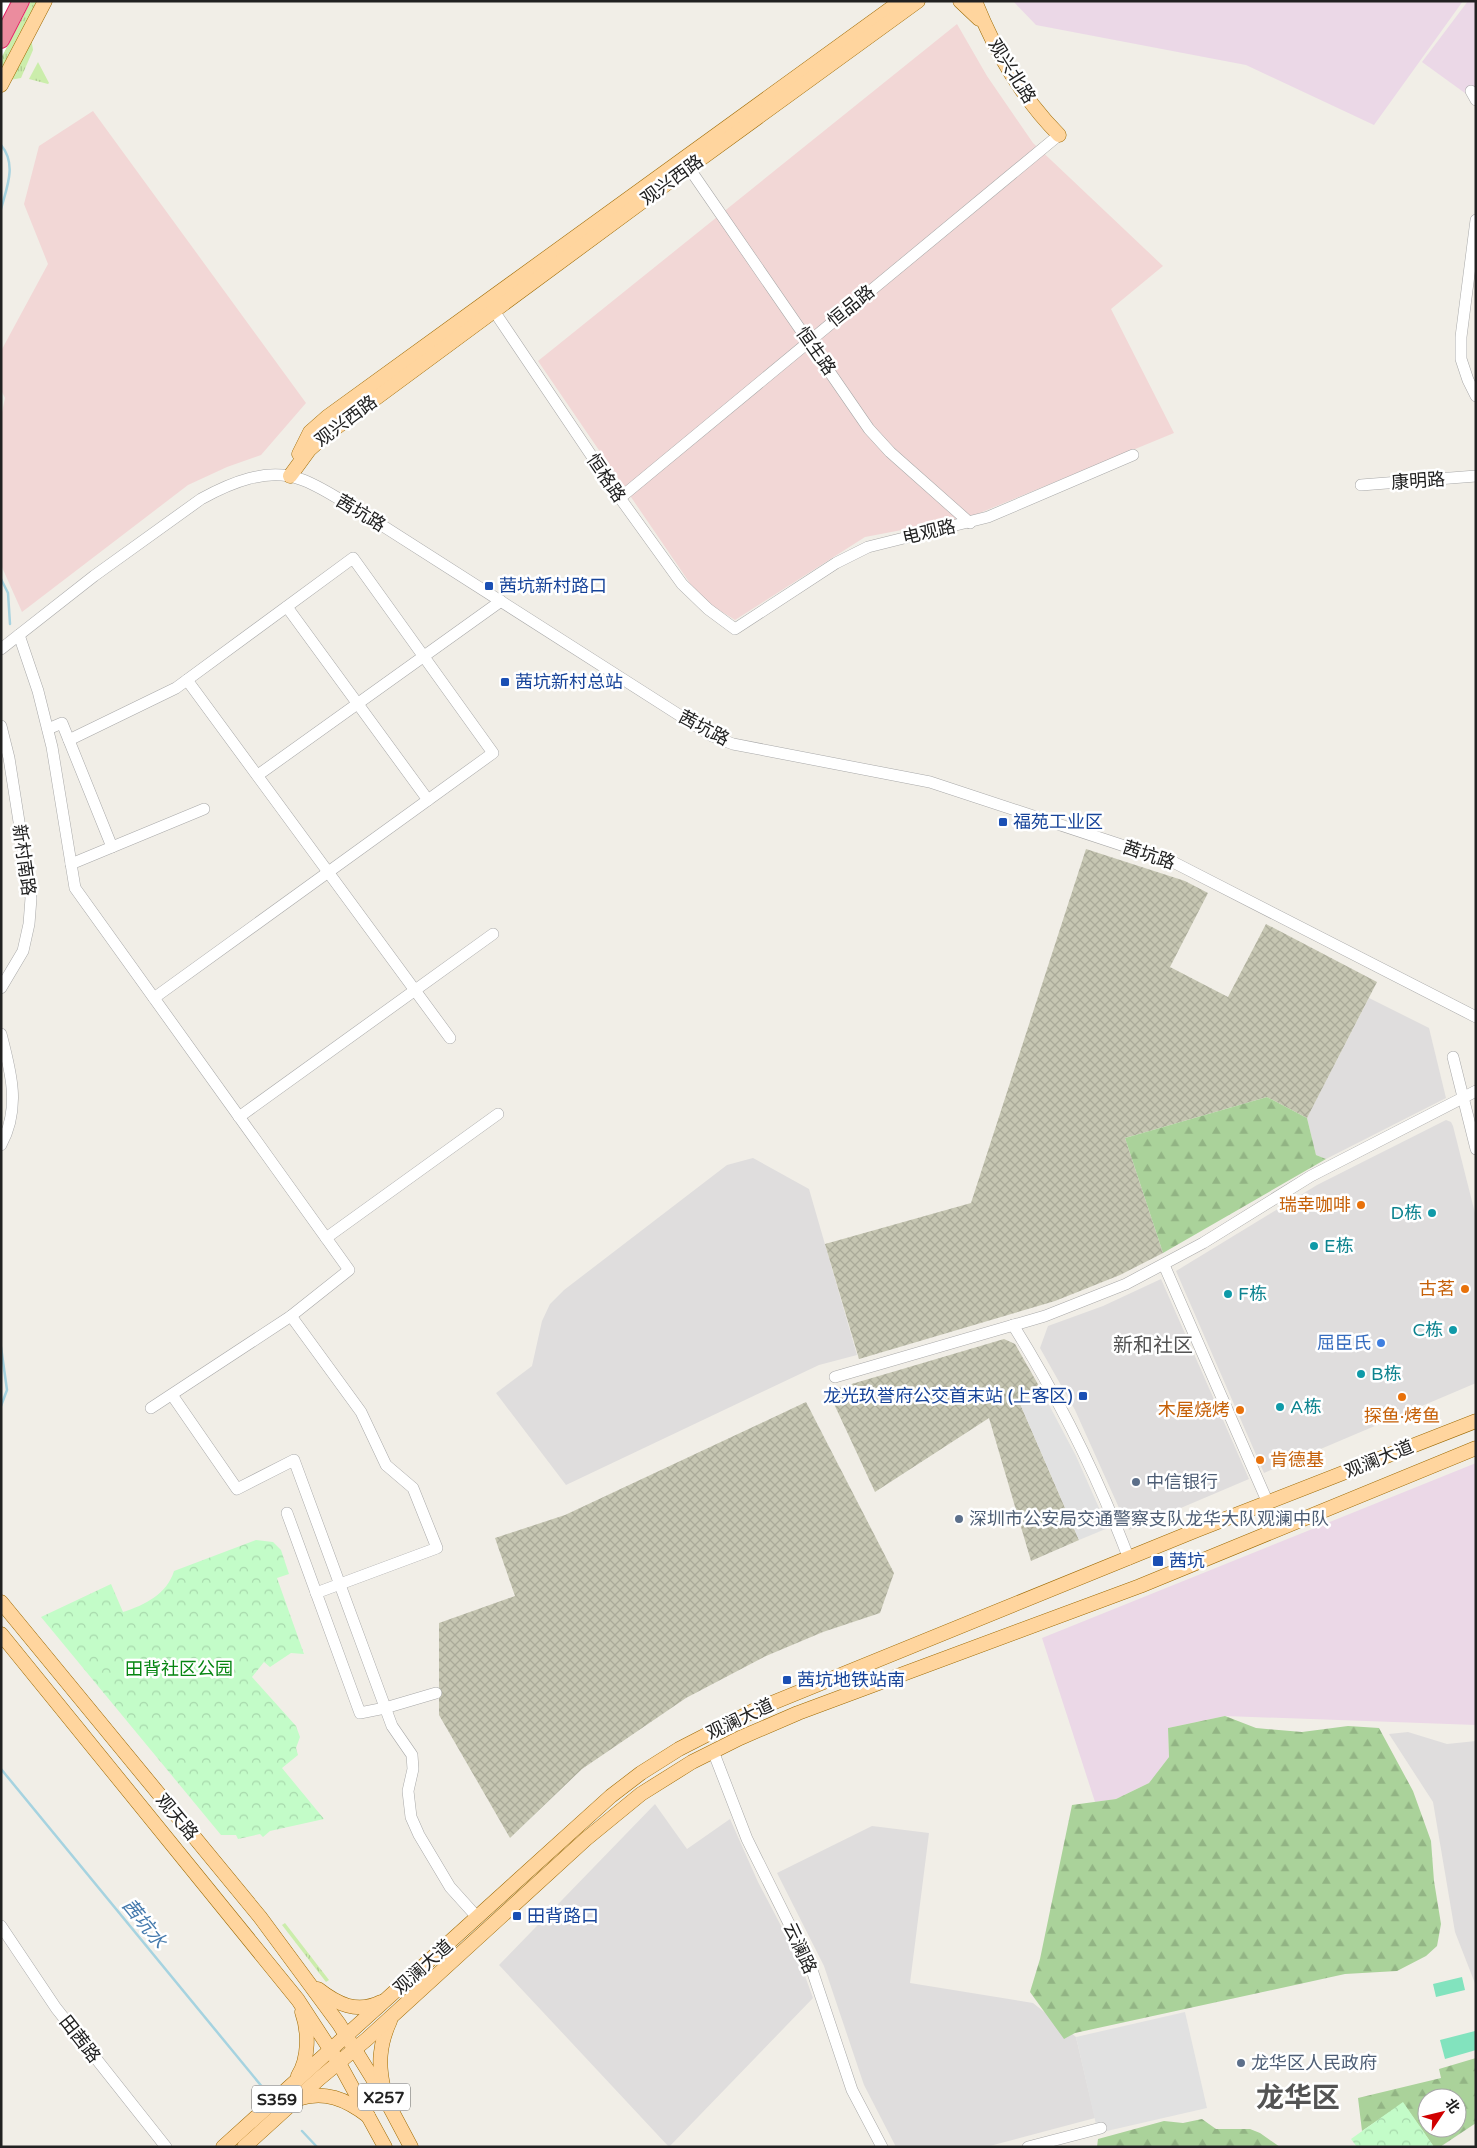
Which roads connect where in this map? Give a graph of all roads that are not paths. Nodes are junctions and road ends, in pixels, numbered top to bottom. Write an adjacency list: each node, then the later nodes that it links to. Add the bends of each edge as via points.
1 (21, 1): 8 (highway)
2 (45, 1): 9 (main road)
3 (901, 1): 11 (main road, 观兴西路)
4 (918, 1): 11 (main road, 观兴西路)
5 (960, 1): 7 (main road, via 972,10)
6 (975, 1): 7 (main road, 观兴北路)
7 (987, 31): 10 (main road, 观兴北路, via 1014,80)
8 (1, 40)
9 (1, 86)
10 (1060, 135): 14 (street, 恒品路)
11 (686, 164): 13 (main road, 观兴西路); 14 (street, 恒生路); 17 (main road, 观兴西路, via 327,417 306,439)
12 (1476, 220): 15 (street, via 1461,359)
13 (494, 312): 17 (main road, 观兴西路, via 318,441); 20 (street, 恒格路)
14 (809, 341): 20 (street, 恒品路); 21 (street, 恒生路, via 880,442)
15 (1476, 396)
16 (1133, 455): 21 (street, 电观路)
17 (290, 476): 22 (street, 茜坑路, via 358,510); 25 (street, 茜坑路, via 268,475 216,490 102,570)
18 (1476, 476): 19 (street, 康明路)
19 (1361, 485)
20 (620, 498): 24 (street, 恒格路, via 688,590 708,610)
21 (970, 523): 24 (street, 电观路, via 868,547 836,563)
22 (501, 601): 27 (street); 43 (street, 茜坑路, via 712,736 733,744 930,782 1173,862)
23 (287, 607): 27 (street, via 353,558); 28 (street); 29 (street)
24 (735, 629)
25 (19, 635): 26 (street, 茜坑路); 31 (street)
26 (1, 649)
27 (424, 656): 29 (street); 34 (street, via 493,753)
28 (187, 680): 32 (street); 33 (street)
29 (357, 704): 33 (street); 34 (street)
30 (1, 726): 40 (street, 新村南路, via 31,898 23,951)
31 (48, 729): 32 (street, via 62,723); 37 (street)
32 (69, 740): 36 (street)
33 (258, 775): 38 (street)
34 (428, 800): 38 (street)
35 (204, 809): 36 (street)
36 (112, 847): 37 (street)
37 (71, 864): 42 (street, via 75,888)
38 (328, 872): 41 (street); 42 (street)
39 (493, 934): 41 (street)
40 (1, 988)
41 (416, 991): 45 (street); 50 (street)
42 (154, 998): 50 (street)
43 (1476, 1016)
44 (1, 1034): 51 (street, via 14,1097 10,1124)
45 (450, 1038)
46 (1453, 1057): 48 (street)
47 (1476, 1091): 48 (street)
48 (1463, 1099): 52 (street); 54 (street, via 1312,1176)
49 (498, 1114): 53 (street)
50 (239, 1118): 53 (street)
51 (1, 1145)
52 (1476, 1149)
53 (326, 1238): 55 (street, via 349,1270)
54 (1164, 1265): 56 (street, via 1099,1296); 62 (street)
55 (292, 1316): 58 (street); 65 (street, via 361,1412 386,1465 413,1488 437,1548)
56 (1013, 1325): 57 (street); 64 (street, via 1065,1415)
57 (835, 1377)
58 (172, 1395): 59 (street); 65 (street, via 237,1489 294,1460)
59 (151, 1408)
60 (1476, 1421): 62 (main road, 观澜大道 / S359)
61 (1476, 1448): 71 (main road, 观澜大道 / S359, via 1140,1586 798,1712)
62 (1268, 1503): 64 (main road, 观澜大道 / S359)
63 (287, 1513): 66 (street)
64 (1129, 1559): 72 (main road, 观澜大道 / S359, via 755,1710 716,1729 641,1773 611,1796)
65 (340, 1584): 66 (street); 70 (street)
66 (316, 1593): 70 (street, via 360,1713)
67 (1, 1602): 73 (main road, 观天路)
68 (1, 1634): 75 (main road, 观天路)
69 (436, 1693): 70 (street)
70 (385, 1708): 72 (street, via 392,1726 412,1755 413,1769 408,1791 419,1835 450,1887)
71 (713, 1751): 79 (main road, 观澜大道 / S359, via 666,1776 618,1813); 94 (street, 云澜路, via 747,1839 812,1970 852,2090)
72 (477, 1917): 77 (main road, 观澜大道 / S359)
73 (260, 1918): 75 (main road); 76 (main road, 观天路)
74 (1, 1926): 89 (street, 田茜路, via 56,2008)
75 (243, 1932): 78 (main road, 观天路)
76 (303, 1975): 77 (main road, via 323,1993 351,2008 368,2007); 80 (main road, 观天路)
77 (388, 1998): 80 (main road, 观澜大道 / S359)
78 (298, 2000): 82 (main road, 观天路); 84 (main road, via 304,2017 306,2049 303,2065)
79 (396, 2013): 81 (main road, 观澜大道 / S359); 86 (main road, via 386,2031 379,2060)
80 (346, 2035): 81 (main road, X257); 82 (main road, 观澜大道 / S359)
81 (355, 2049): 83 (main road, 观澜大道 / S359); 86 (main road, X257)
82 (330, 2050): 83 (main road, X257); 84 (main road, 观澜大道 / S359)
83 (339, 2063): 85 (main road, 观澜大道 / S359); 87 (main road, X257)
84 (292, 2085): 90 (main road, 观澜大道 / S359)
85 (294, 2100): 87 (main road, via 326,2095 345,2101); 91 (main road, 观澜大道 / S359)
86 (386, 2100): 93 (main road, X257)
87 (371, 2118): 92 (main road, X257)
88 (1101, 2128): 95 (street)
89 (166, 2147)
90 (222, 2147)
91 (244, 2147)
92 (385, 2147)
93 (411, 2147)
94 (882, 2147)
95 (1028, 2147)

